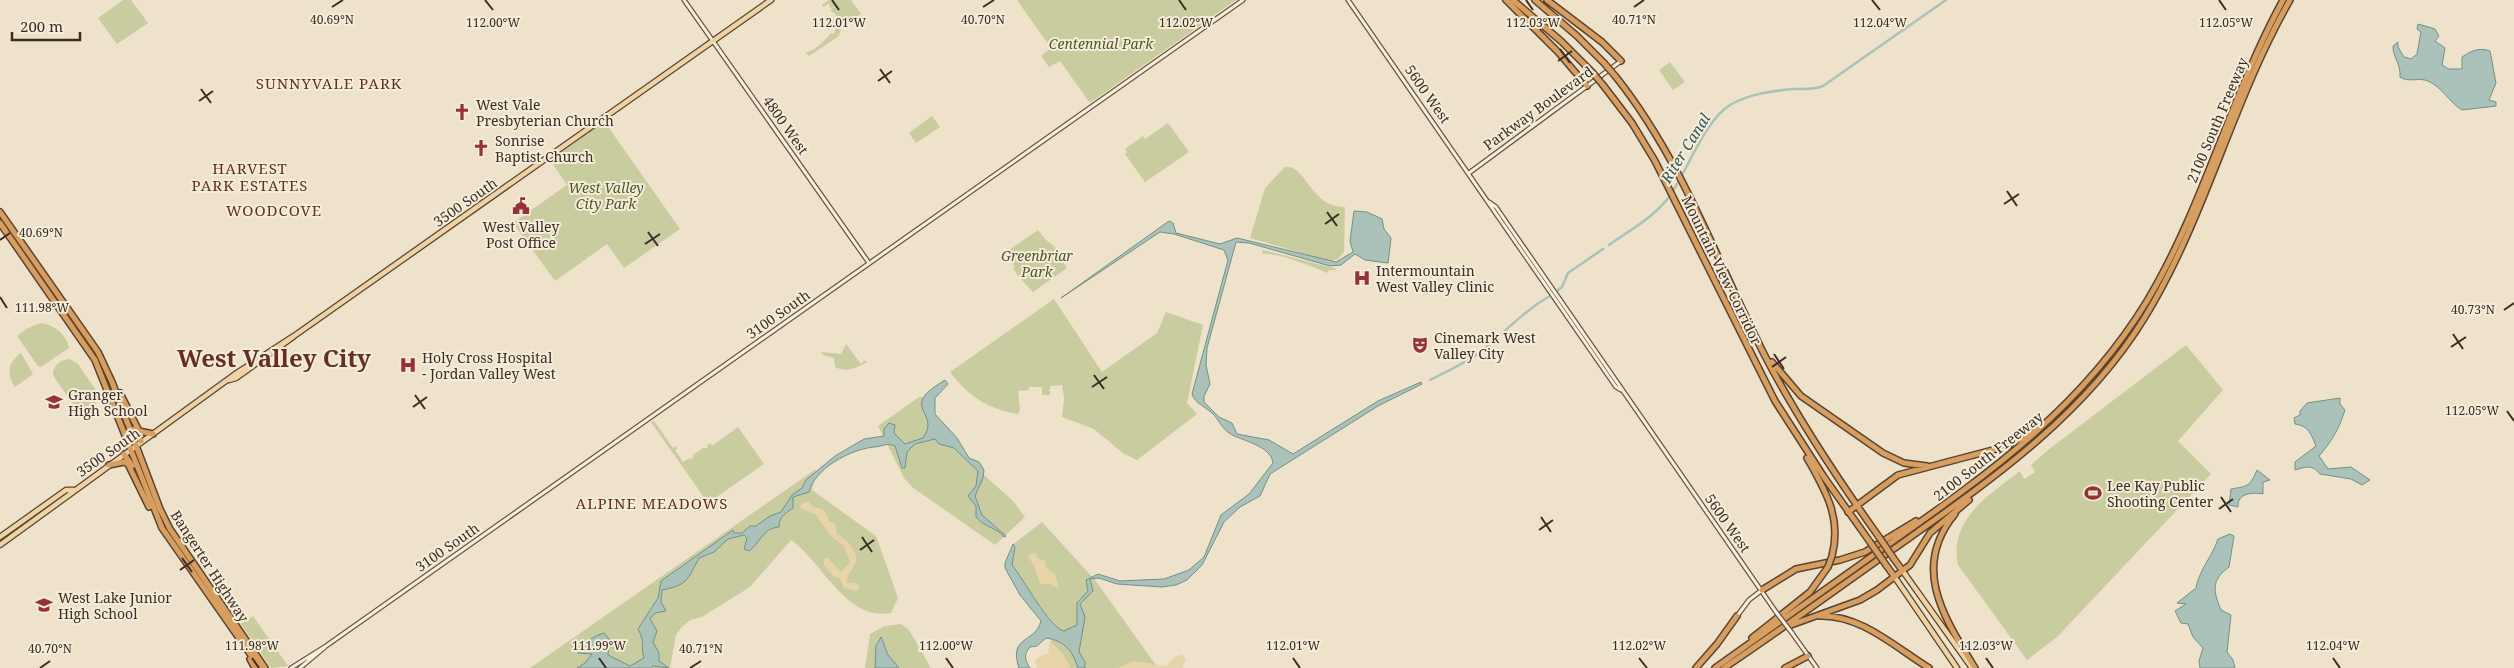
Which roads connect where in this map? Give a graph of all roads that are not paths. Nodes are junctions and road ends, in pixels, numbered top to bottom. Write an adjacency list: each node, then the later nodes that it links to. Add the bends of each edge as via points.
1 (684, 0): 11 (main road, 4800 West)
2 (771, 0): 11 (main road, 3500 South)
3 (1243, 0): 19 (main road, 3100 South)
4 (1348, 0): 14 (main road, 5600 West)
5 (1506, 0): 13 (highway)
6 (1513, 0): 25 (highway, Mountain View Corridor, bridge, via 1592,72 1639,133)
7 (1535, 0): 20 (highway, Mountain View Corridor, bridge, via 1573,32 1616,77 1653,128 1686,186)
8 (1547, 0): 12 (highway, via 1605,44)
9 (2284, 0): 23 (highway, 2100 South Freeway, via 2254,61 2170,259 2132,324)
10 (2290, 0): 30 (highway, 2100 South Freeway, via 2260,60 2185,242 2149,311 2091,389)
11 (713, 41): 19 (main road, 4800 West); 27 (main road, 3500 South)
12 (1620, 62): 13 (main road, Parkway Boulevard)
13 (1587, 86): 14 (main road, Parkway Boulevard)
14 (1469, 173): 15 (main road, 5600 West)
15 (1489, 202): 18 (main road, 5600 West); 18 (main road, 5600 West)
16 (0, 212): 21 (highway, Bangerter Highway)
17 (0, 223): 22 (highway, Bangerter Highway, via 86,345)
18 (1508, 227): 24 (main road, 5600 West); 24 (main road, 5600 West)
19 (869, 263): 53 (main road, 3100 South)
20 (1752, 327): 34 (highway, via 1780,374 1811,403 1891,458 1913,465); 39 (highway, Mountain View Corridor, via 1792,407)
21 (96, 349): 26 (highway, Bangerter Highway); 27 (highway, via 138,430)
22 (102, 374): 26 (highway, via 116,403); 31 (highway, Bangerter Highway)
23 (2094, 375): 34 (highway, via 2025,438); 37 (highway, 2100 South Freeway, via 2035,435)
24 (1621, 390): 48 (main road, 5600 West)
25 (1775, 401): 40 (highway, Mountain View Corridor); 61 (highway, bridge, via 1830,499 1836,532 1832,556 1828,568 1807,595)
26 (123, 410): 28 (highway); 29 (highway, Bangerter Highway)
27 (152, 434): 28 (main road, 3500 South)
28 (141, 441): 29 (main road, 3500 South)
29 (136, 445): 31 (main road, 3500 South); 42 (highway, Bangerter Highway)
30 (2031, 448): 38 (highway); 62 (highway, 2100 South Freeway)
31 (131, 449): 32 (main road, 3500 South); 35 (highway, Bangerter Highway)
32 (124, 454): 33 (main road, 3500 South); 35 (highway)
33 (108, 465): 36 (main road, 3500 South); 41 (highway, via 128,464)
34 (1940, 466): 39 (highway, via 1895,477)
35 (144, 486): 41 (highway, Bangerter Highway); 42 (highway)
36 (74, 490): 43 (main road, 3500 South, via 66,490); 44 (main road, 3500 South)
37 (1955, 498): 48 (highway, via 1870,549 1796,569); 61 (highway, 2100 South Freeway)
38 (1972, 498): 45 (highway, via 1930,533 1911,563); 68 (highway, via 1956,513 1944,532 1937,549 1934,575 1941,610)
39 (1856, 505): 40 (highway); 45 (highway, Mountain View Corridor, bridge)
40 (1848, 512): 46 (highway, Mountain View Corridor, bridge)
41 (157, 517): 47 (highway, Bangerter Highway, via 170,543)
42 (165, 520): 51 (highway, Bangerter Highway)
43 (0, 537)
44 (0, 545)
45 (1902, 570): 46 (highway); 68 (main road, Mountain View Corridor)
46 (1894, 576): 50 (highway, via 1864,598); 67 (main road, Mountain View Corridor)
47 (204, 589): 51 (highway); 52 (highway, Bangerter Highway)
48 (1762, 590): 49 (main road, via 1748,600); 54 (main road, 5600 West, bridge)
49 (1737, 616): 60 (highway)
50 (1811, 617): 63 (highway, via 1790,626); 66 (highway, via 1832,616 1851,620)
51 (232, 621): 57 (highway, Bangerter Highway)
52 (241, 641): 55 (highway); 56 (highway, Bangerter Highway)
53 (326, 646): 58 (main road, 3100 South); 59 (main road, 3100 South)
54 (1808, 656): 64 (highway); 65 (main road, 5600 West)
55 (255, 668)
56 (260, 668)
57 (267, 668)
58 (291, 668)
59 (300, 668)
60 (1696, 668)
61 (1713, 668)
62 (1724, 668)
63 (1730, 668)
64 (1785, 668)
65 (1817, 668)
66 (1929, 668)
67 (1957, 668)
68 (1973, 668)

